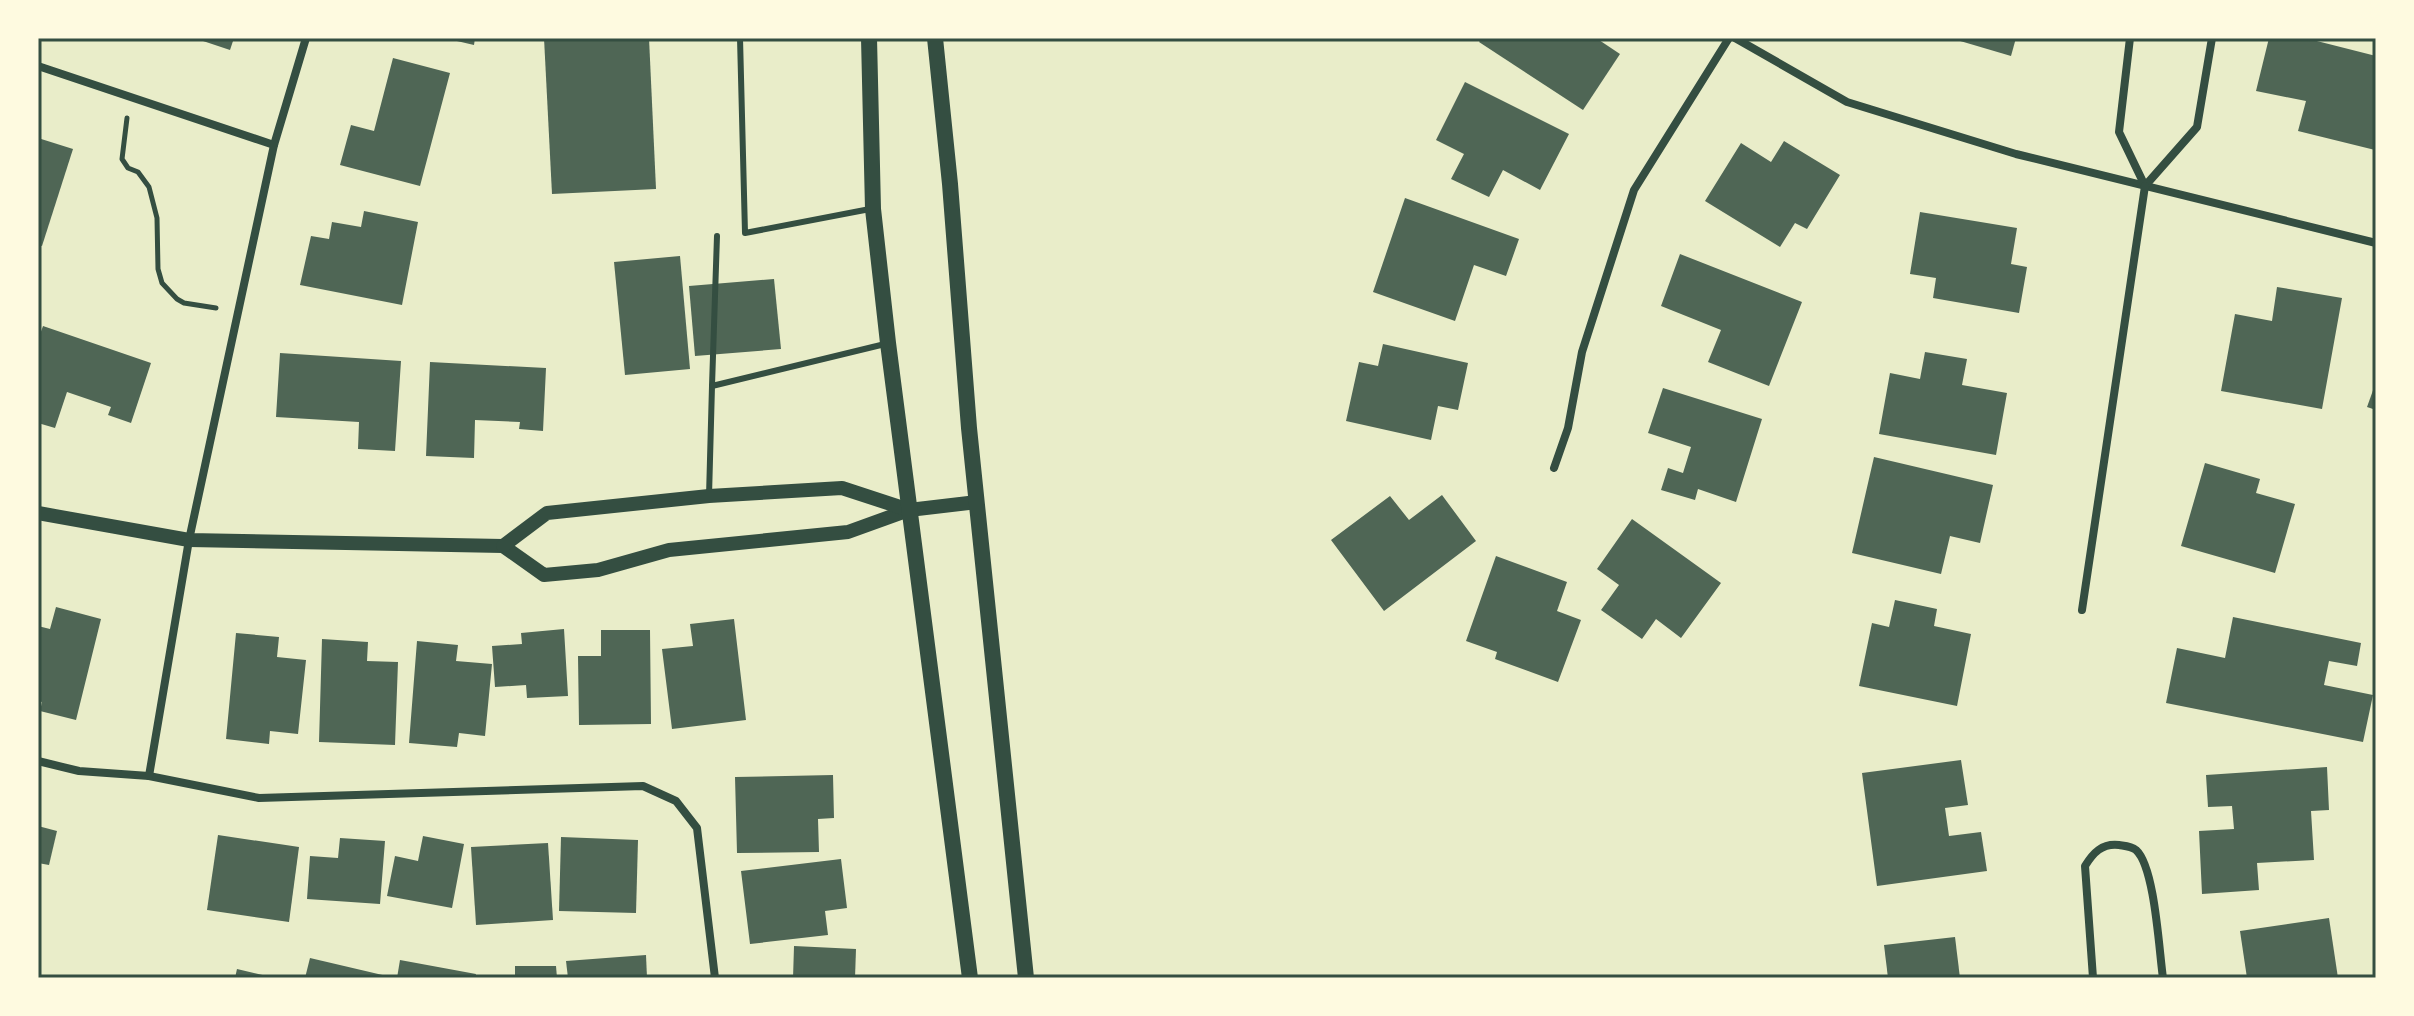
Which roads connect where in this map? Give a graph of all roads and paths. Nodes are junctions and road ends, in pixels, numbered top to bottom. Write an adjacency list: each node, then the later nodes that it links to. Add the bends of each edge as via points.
1 (306, 38): 10 (street)
2 (740, 38): 12 (lane, via 745,233)
3 (869, 38): 12 (main road)
4 (935, 38): 20 (main road)
5 (1732, 38): 11 (street, via 1847,102 2016,154); 18 (street, via 1634,190 1582,352 1568,428)
6 (2130, 38): 11 (street, via 2119,132)
7 (2212, 38): 11 (street, via 2197,127)
8 (38, 66): 10 (street)
9 (124, 128): 15 (path, via 122,159 149,187 157,218 162,283 177,299)
10 (274, 145): 23 (street)
11 (2145, 186): 14 (street); 25 (street)
12 (873, 209): 16 (main road)
13 (717, 236): 17 (lane)
14 (2376, 243)
15 (195, 305)
16 (888, 343): 17 (lane); 21 (main road)
17 (712, 386): 19 (lane)
18 (1554, 468)
19 (709, 496): 21 (street, via 842,488); 24 (street, via 547,513)
20 (977, 502): 21 (street); 30 (main road)
21 (909, 510): 24 (street, via 848,532 669,550 598,570 544,575); 29 (main road)
22 (38, 513): 23 (street)
23 (189, 540): 24 (street); 27 (street)
24 (503, 546)
25 (2082, 610)
26 (38, 761): 27 (street, via 79,771)
27 (149, 776): 28 (street, via 259,798 643,786 676,801 697,828)
28 (715, 978)
29 (970, 978)
30 (1026, 978)
31 (2093, 978): 32 (street, via 2085,866 2094,852 2110,844 2139,852 2154,906)
32 (2163, 978)

